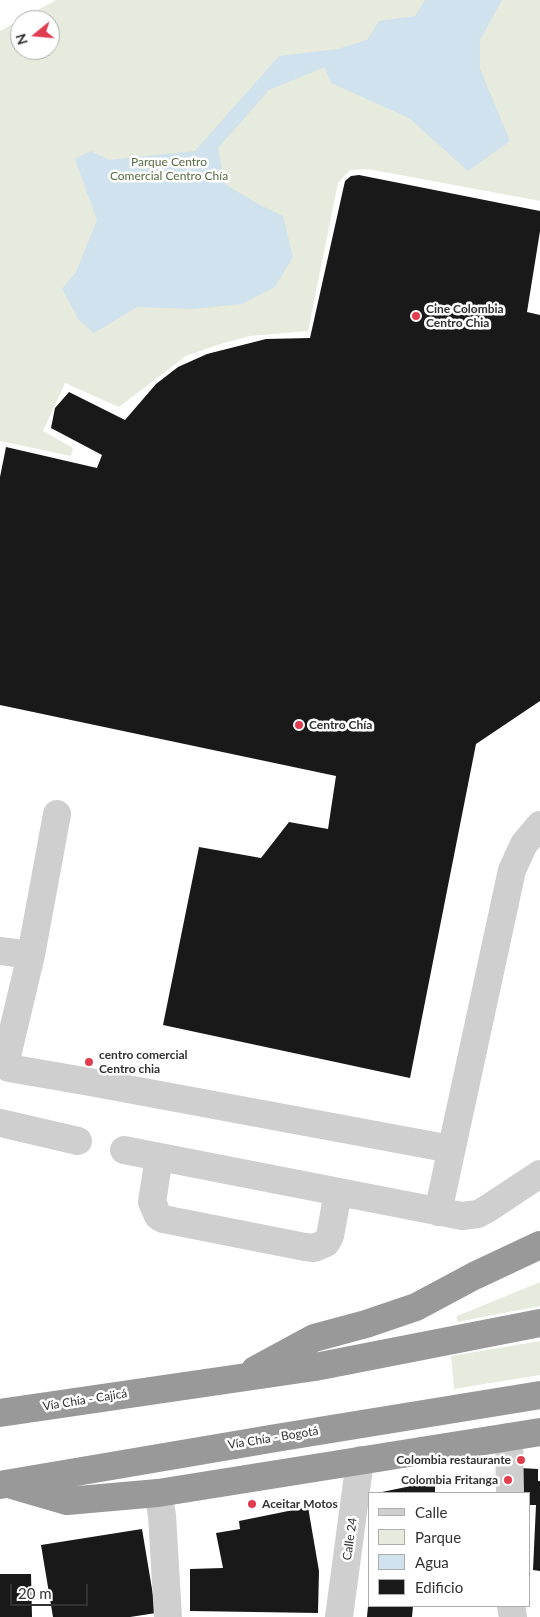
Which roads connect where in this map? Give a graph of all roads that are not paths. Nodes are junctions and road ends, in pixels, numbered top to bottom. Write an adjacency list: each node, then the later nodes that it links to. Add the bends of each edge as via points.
1 (57, 814): 4 (street)
2 (540, 825): 7 (street, via 524,844 512,870)
3 (0, 951): 4 (street)
4 (31, 955): 7 (street, via 6,1060 13,1070)
5 (0, 1123): 6 (street)
6 (78, 1141)
7 (451, 1149): 12 (street)
8 (124, 1150): 9 (street)
9 (159, 1157): 11 (street); 11 (street, via 152,1202 158,1216 306,1248 326,1243 330,1236)
10 (540, 1174): 12 (street, via 478,1214 462,1216)
11 (338, 1192): 12 (street)
12 (438, 1212)
13 (540, 1245): 15 (highway, via 416,1307 314,1338)
14 (540, 1323): 15 (highway, Vía Chía - Cajicá, via 315,1367)
15 (241, 1377): 17 (highway, Vía Chía - Cajicá)
16 (540, 1395): 21 (highway, Vía Chía - Bogotá)
17 (0, 1413)
18 (540, 1432): 19 (highway)
19 (509, 1437): 20 (highway); 22 (street)
20 (360, 1460): 23 (highway); 25 (street, Calle 24)
21 (3, 1484): 23 (highway, via 67,1501)
22 (510, 1492)
23 (158, 1493): 24 (street)
24 (168, 1617)
25 (339, 1617)

